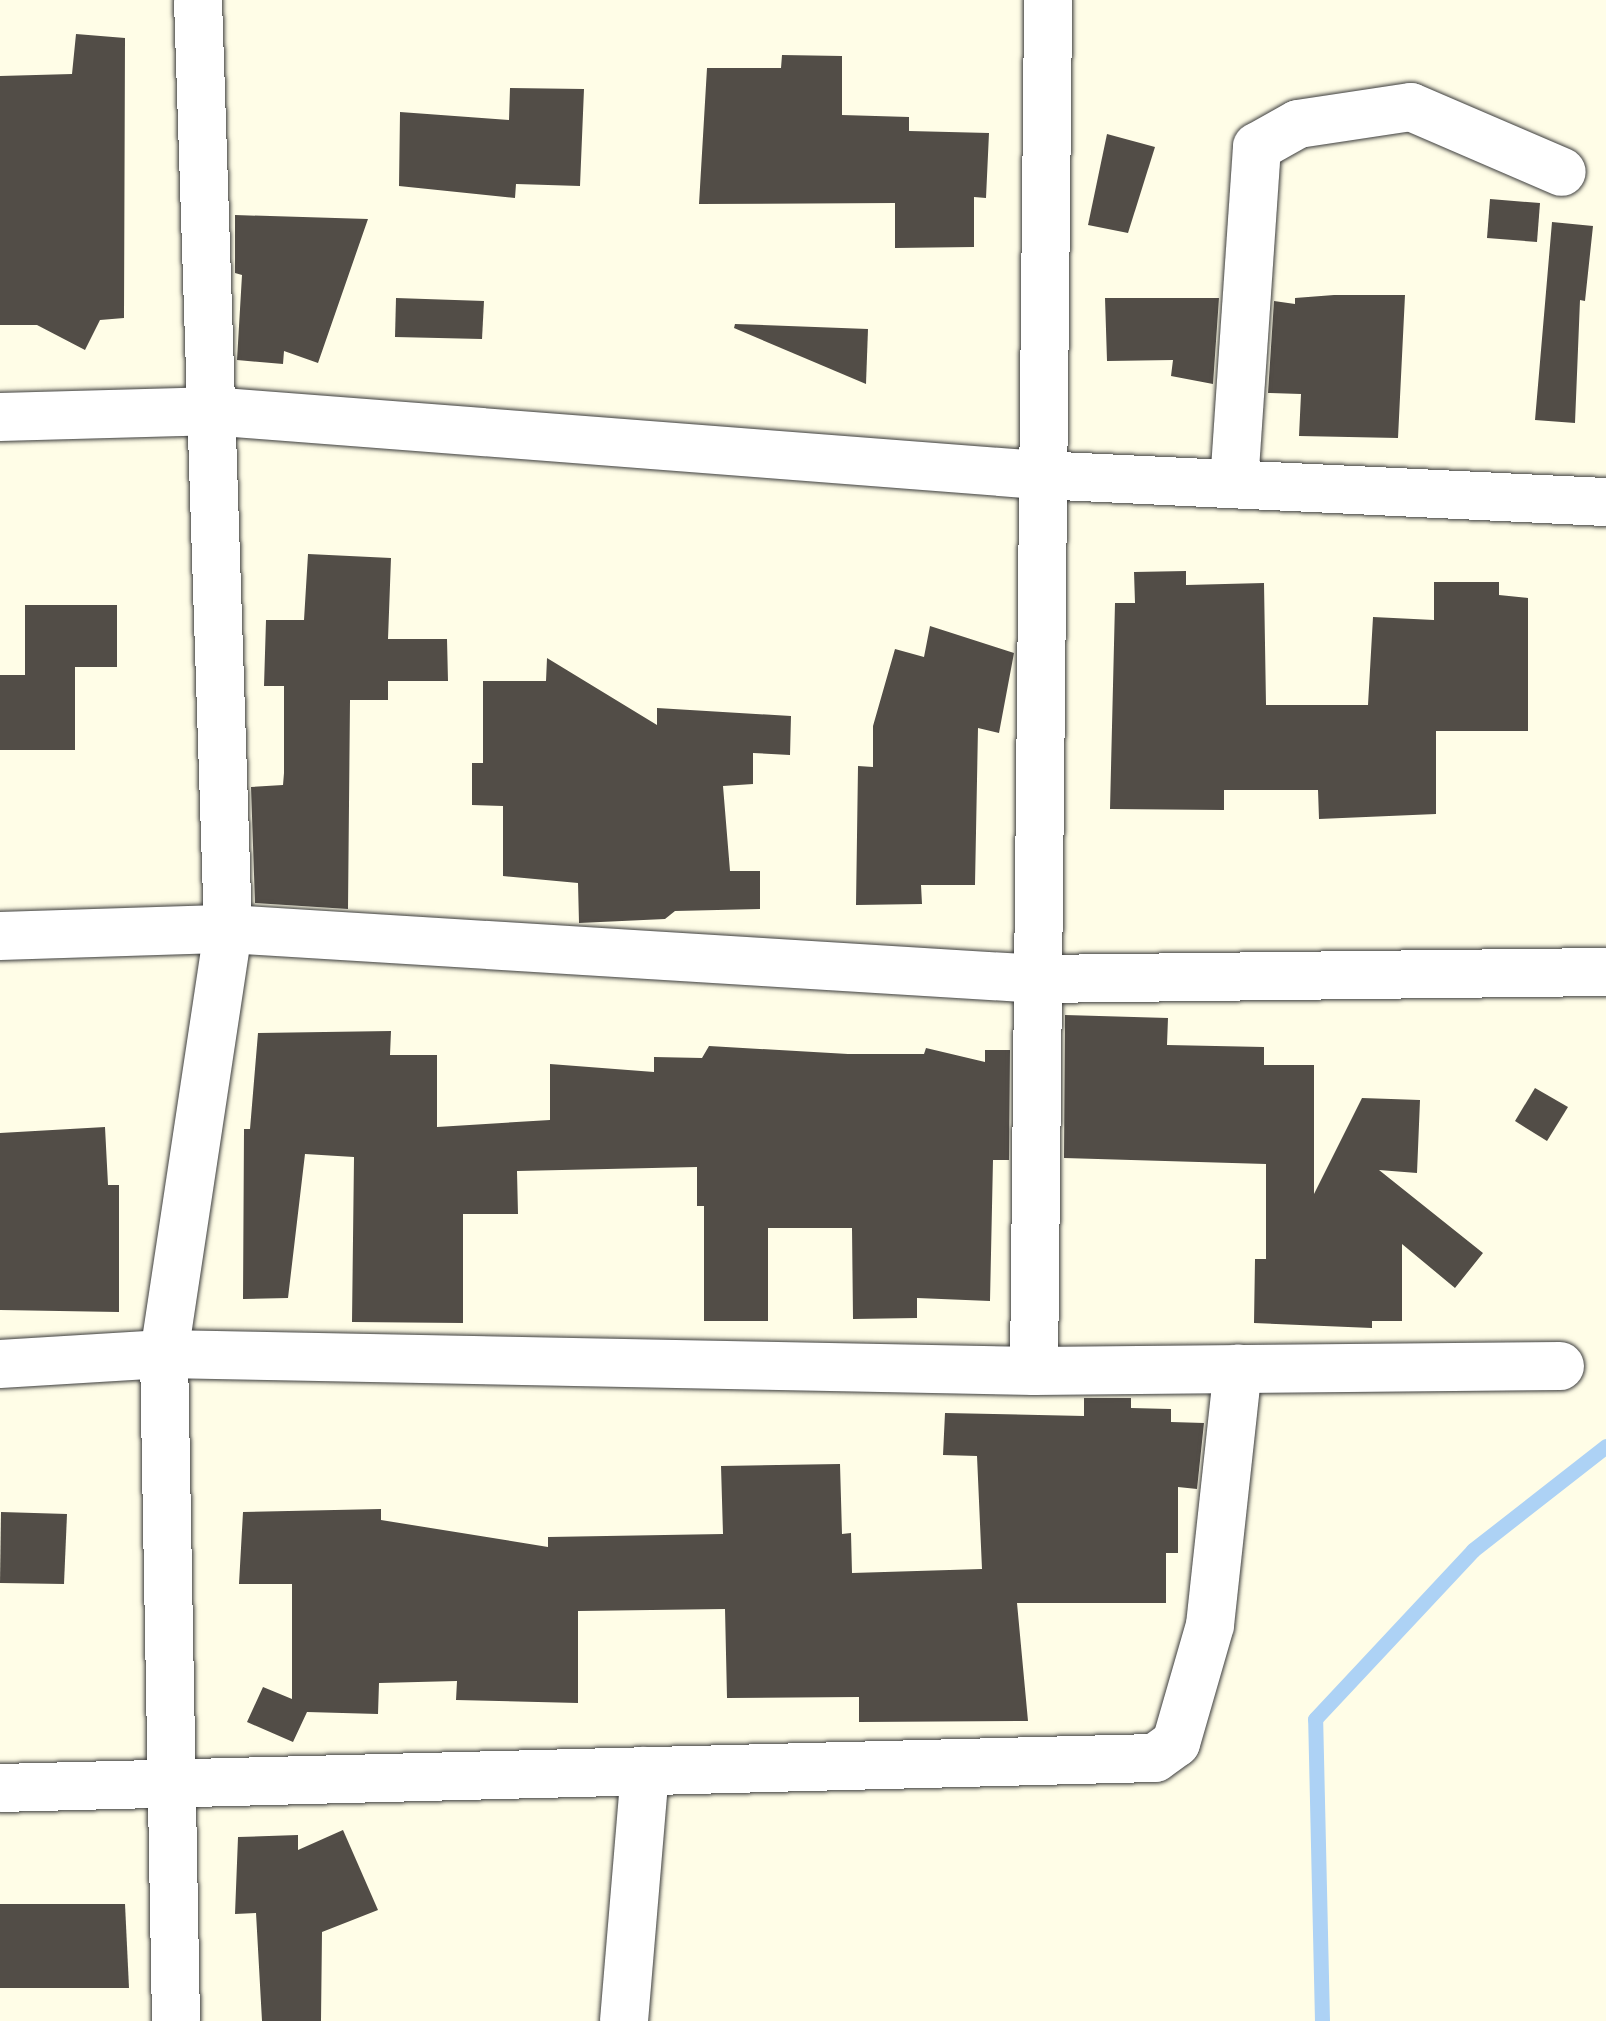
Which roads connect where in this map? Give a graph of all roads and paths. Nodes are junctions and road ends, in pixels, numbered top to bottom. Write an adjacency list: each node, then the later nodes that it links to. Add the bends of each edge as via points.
1 (198, 0): 4 (street)
2 (1048, 0): 6 (street)
3 (1562, 172): 7 (street, via 1411,107 1298,124 1257,147)
4 (209, 410): 5 (street); 6 (street); 9 (street)
5 (0, 416)
6 (1039, 475): 7 (street); 12 (street)
7 (1234, 484): 8 (street)
8 (1606, 502)
9 (228, 929): 10 (street); 12 (street); 13 (street)
10 (0, 936)
11 (1606, 972): 12 (street)
12 (1039, 979): 17 (street)
13 (164, 1354): 14 (street); 17 (street); 19 (street)
14 (0, 1364)
15 (1560, 1366): 16 (street)
16 (1238, 1369): 17 (street); 18 (street, via 1210,1625 1176,1743 1154,1758)
17 (1034, 1372)
18 (645, 1772): 19 (street); 22 (street)
19 (176, 1785): 20 (street); 21 (street)
20 (0, 1788)
21 (176, 2021)
22 (624, 2021)

